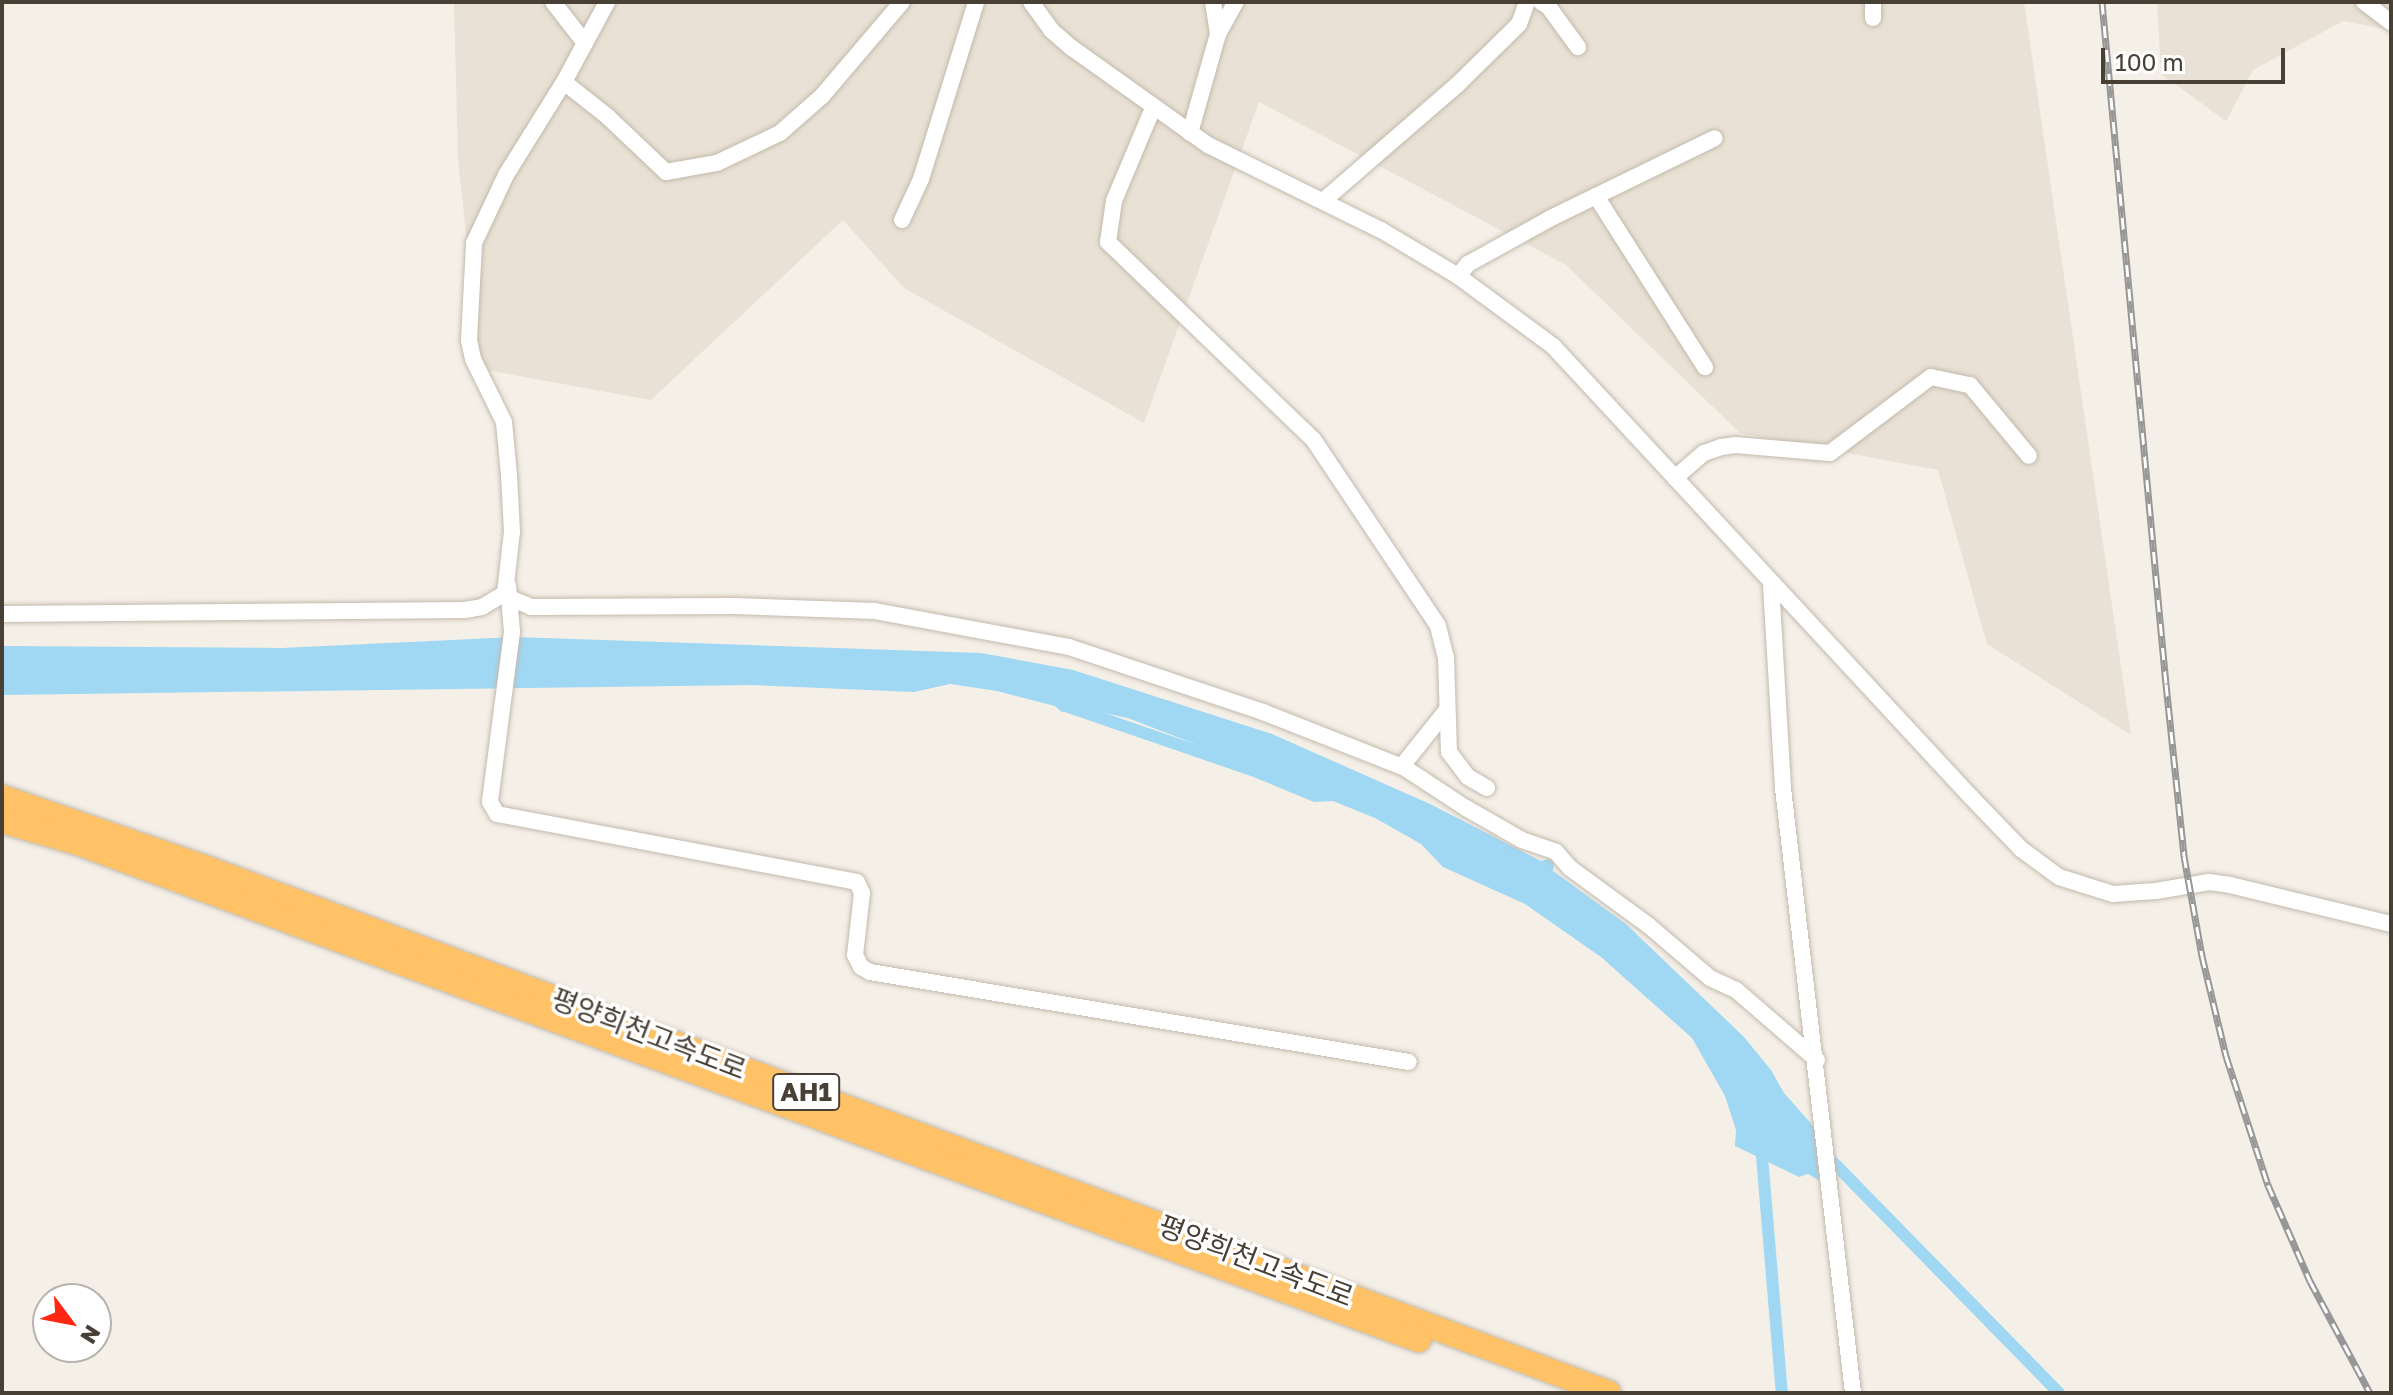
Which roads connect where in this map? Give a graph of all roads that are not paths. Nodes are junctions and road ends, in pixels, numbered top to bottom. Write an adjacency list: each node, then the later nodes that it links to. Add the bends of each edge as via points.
1 (553, 2): 13 (street)
2 (607, 2): 13 (street)
3 (902, 2): 15 (street, via 822,96 780,133 717,163 666,172)
4 (976, 2): 21 (street, via 921,179)
5 (1031, 2): 16 (street, via 1051,30)
6 (1213, 2): 12 (street)
7 (1236, 2): 12 (street)
8 (1527, 2): 20 (street, via 1519,24 1457,85)
9 (1541, 2): 14 (street)
10 (2364, 2): 11 (street)
11 (2391, 22)
12 (1218, 34): 17 (street)
13 (585, 43): 15 (street)
14 (1578, 47)
15 (564, 82): 27 (street, via 493,198 471,264 469,340 504,422 512,532)
16 (1153, 108): 17 (street); 29 (street, via 1114,201 1108,242 1313,439 1438,626 1446,657)
17 (1190, 133): 20 (street)
18 (1715, 138): 19 (street)
19 (1596, 196): 22 (street, via 1468,264); 23 (street)
20 (1323, 201): 22 (street)
21 (902, 220)
22 (1458, 276): 25 (street, via 1553,346)
23 (1705, 367)
24 (2029, 456): 25 (street, via 1970,385 1931,377 1830,453 1721,447 1704,453)
25 (1675, 478): 26 (street)
26 (1771, 585): 34 (street, via 2021,849 2059,877 2113,894 2209,882); 35 (street, via 1783,788)
27 (509, 592): 28 (street, via 465,610); 30 (street, via 531,607 833,608 982,629 1069,647); 36 (street, via 512,632 490,802 497,814 857,882 862,893 855,955 870,972)
28 (2, 614)
29 (1446, 711): 30 (street); 31 (street, via 1453,761)
30 (1402, 766): 35 (street, via 1522,840 1556,852 1710,978 1736,990)
31 (1487, 788)
32 (2, 797): 38 (highway, 평양희천고속도로 / AH1, via 233,878)
33 (2, 821): 37 (highway, 평양희천고속도로 / AH1, via 78,843)
34 (2391, 924)
35 (1817, 1060): 39 (street)
36 (1409, 1062)
37 (1563, 1393)
38 (1609, 1393)
39 (1853, 1393)

